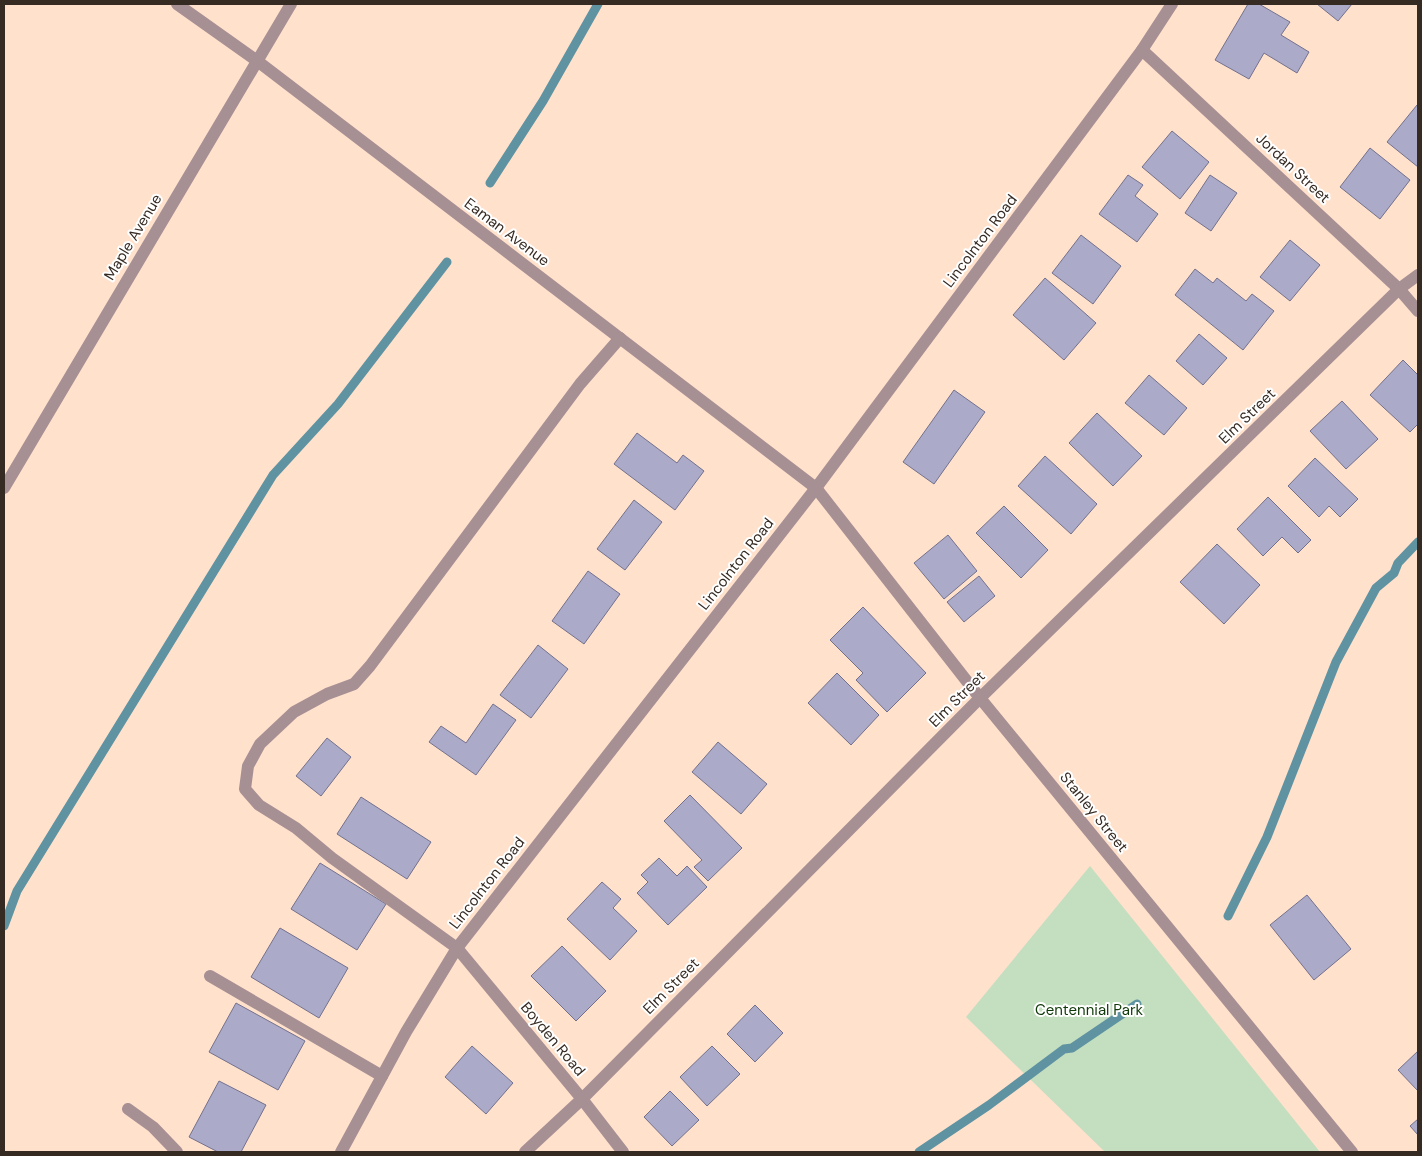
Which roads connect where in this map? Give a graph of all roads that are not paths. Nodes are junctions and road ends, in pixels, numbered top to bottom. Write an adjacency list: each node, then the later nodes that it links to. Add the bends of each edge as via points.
1 (177, 4): 5 (street, Eaman Avenue)
2 (291, 4): 5 (street, Maple Avenue)
3 (1172, 4): 4 (street, Lincolnton Road)
4 (1142, 50): 7 (street, Jordan Street); 11 (street, Lincolnton Road)
5 (256, 60): 9 (street, Eaman Avenue); 10 (street, Maple Avenue)
6 (1418, 275): 7 (street, Elm Street)
7 (1399, 289): 8 (street, Jordan Street); 12 (street, Elm Street)
8 (1418, 311)
9 (620, 338): 11 (street, Eaman Avenue); 13 (street, Boyden Road, via 580,384 370,666 354,684 326,694 294,712 260,744 248,766 245,789 259,805 296,828 332,858)
10 (4, 488)
11 (816, 488): 12 (street, Stanley Street); 13 (street, Lincolnton Road)
12 (980, 698): 16 (street, Elm Street); 22 (street, Stanley Street)
13 (457, 948): 15 (street, Lincolnton Road); 16 (street, Boyden Road)
14 (210, 976): 15 (street)
15 (382, 1076): 19 (street, Lincolnton Road)
16 (582, 1098): 20 (street, Elm Street); 21 (street, Boyden Road)
17 (128, 1109): 18 (street, via 153,1127)
18 (177, 1152)
19 (341, 1152)
20 (525, 1152)
21 (623, 1152)
22 (1352, 1152)

